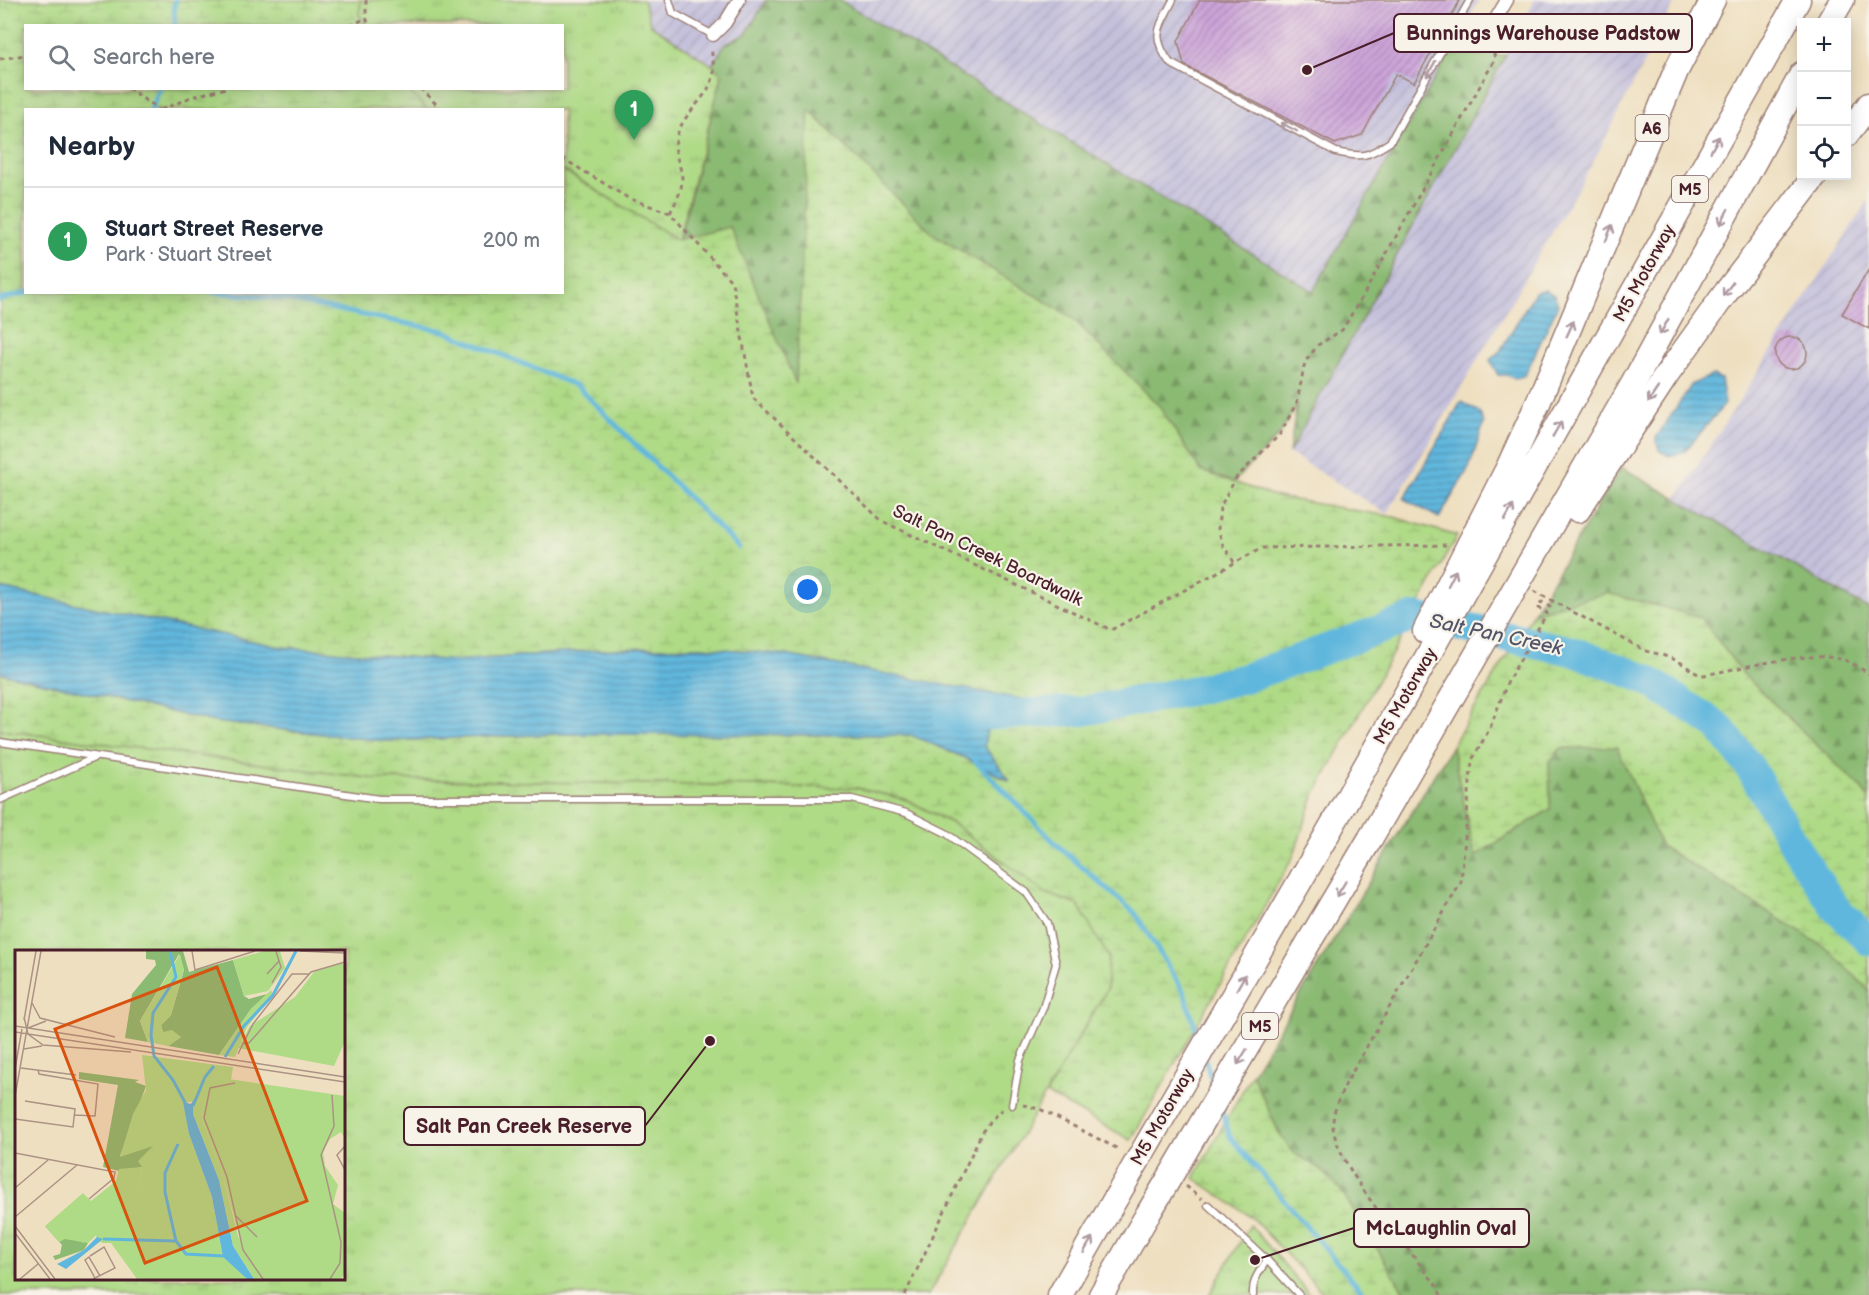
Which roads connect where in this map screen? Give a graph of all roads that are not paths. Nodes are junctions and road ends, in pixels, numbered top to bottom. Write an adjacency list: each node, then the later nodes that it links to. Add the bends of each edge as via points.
1 (669, 0): 11 (lane, via 673,13)
2 (739, 0): 11 (street)
3 (1173, 0): 4 (lane, one-way to 3, via 1390,142 1371,154 1356,156 1336,152 1170,63 1159,48 1157,35)
4 (1470, 0)
5 (1507, 0): 10 (street)
6 (1713, 0): 16 (highway, A6, one-way to 6, via 1628,185 1677,71)
7 (1798, 0): 16 (highway, M5 Motorway / M5, one-way to 7)
8 (1842, 0): 9 (highway)
9 (1831, 18)
10 (1494, 22)
11 (713, 35)
12 (1797, 83): 17 (highway, M5 Motorway / M5, one-way to 17, via 1633,384)
13 (1869, 105): 14 (highway)
14 (1851, 128)
15 (1812, 180): 17 (highway, M5, one-way to 17)
16 (1519, 472): 24 (highway, M5 Motorway / M5, one-way to 16, bridge, via 1325,838 1445,590)
17 (1574, 503): 25 (highway, M5 Motorway / M5, one-way to 25, bridge, via 1370,838)
18 (0, 742): 19 (lane)
19 (97, 757): 20 (lane); 21 (lane, via 379,799 852,799 906,813 946,833 1026,892 1047,923 1056,964 1043,1008 1020,1060)
20 (0, 800)
21 (1012, 1105)
22 (1208, 1205): 23 (lane)
23 (1267, 1260): 26 (lane, via 1256,1275); 27 (lane)
24 (1060, 1295)
25 (1101, 1295)
26 (1254, 1295)
27 (1299, 1295)

